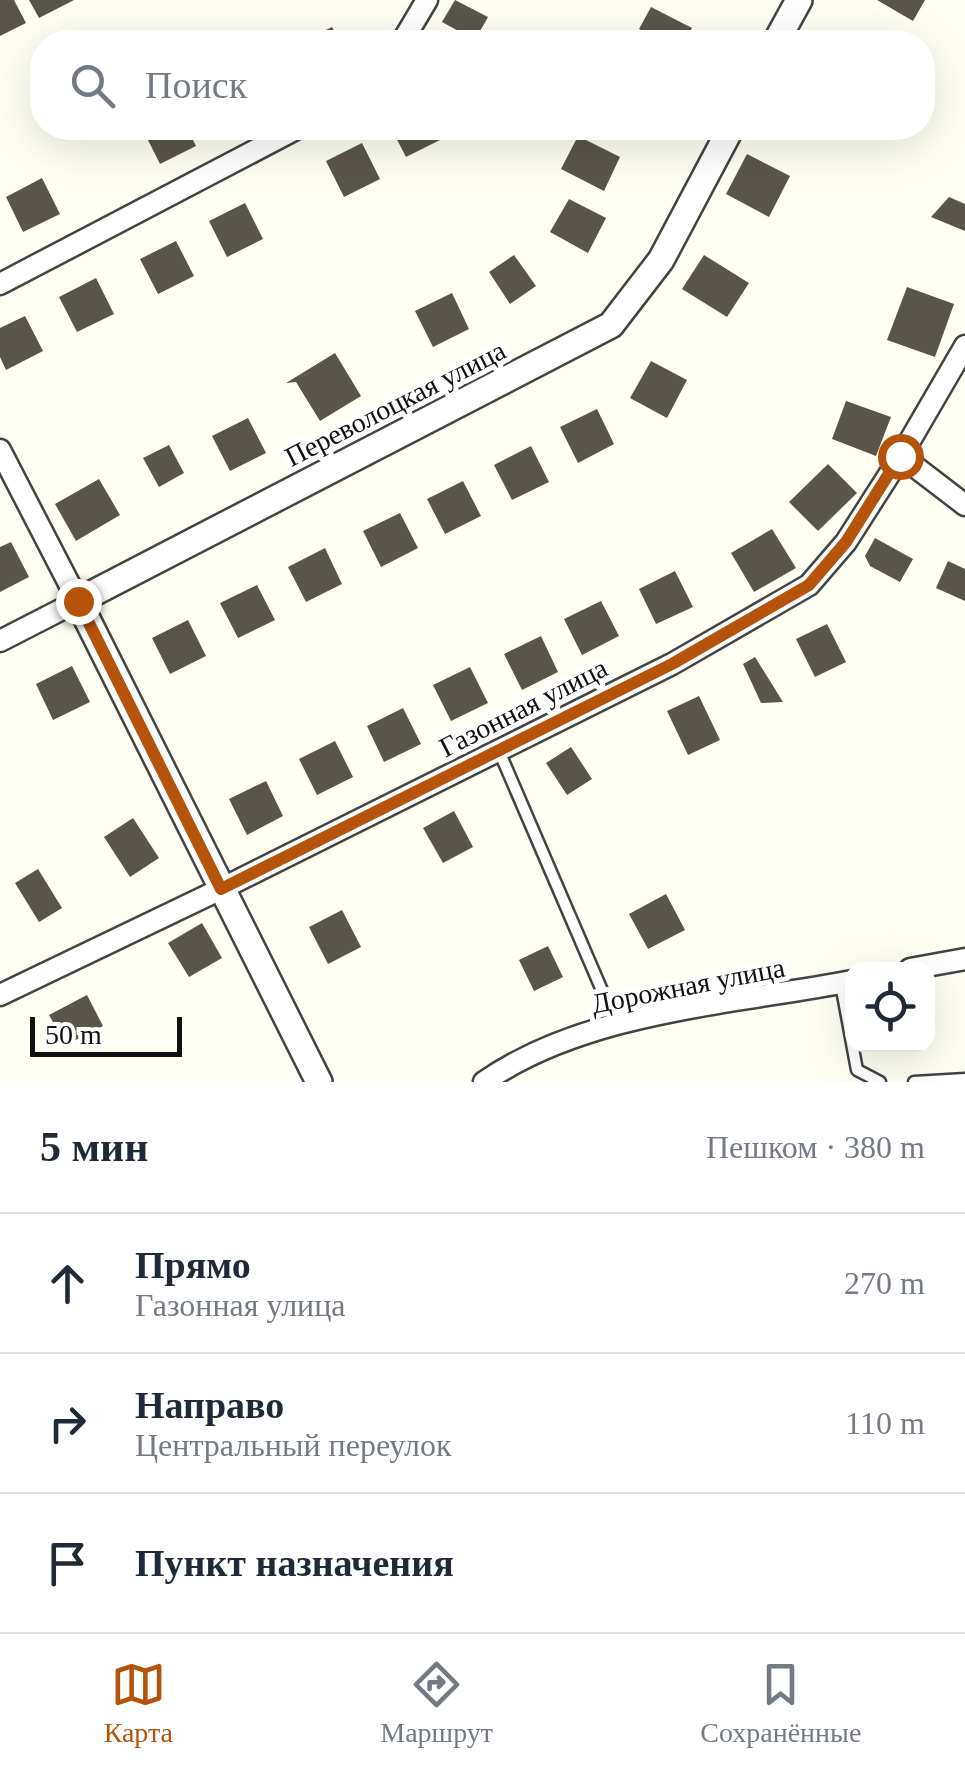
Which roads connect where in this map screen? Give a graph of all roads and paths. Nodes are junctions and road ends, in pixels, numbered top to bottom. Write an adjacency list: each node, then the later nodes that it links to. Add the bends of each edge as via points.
1 (427, 0): 3 (street)
2 (799, 0): 4 (street)
3 (409, 30)
4 (783, 30)
5 (275, 140): 7 (street)
6 (725, 140): 12 (street, Переволоцкая улица, via 661,260 611,325)
7 (0, 284)
8 (965, 346): 10 (street, Газонная улица)
9 (0, 450): 12 (street)
10 (900, 456): 11 (street); 14 (street, Газонная улица, via 846,542 809,585 672,664)
11 (965, 504)
12 (78, 601): 13 (street, Переволоцкая улица); 15 (street)
13 (0, 641)
14 (498, 750): 15 (street, Газонная улица); 20 (lane)
15 (221, 889): 19 (street, Газонная улица); 23 (street)
16 (965, 959): 17 (street)
17 (935, 965)
18 (845, 982): 20 (street, Дорожная улица)
19 (0, 994)
20 (616, 1023): 24 (street, Дорожная улица, via 558,1042)
21 (855, 1052): 25 (lane, via 857,1070)
22 (965, 1079): 26 (lane)
23 (319, 1082)
24 (484, 1082)
25 (880, 1082)
26 (914, 1082)

